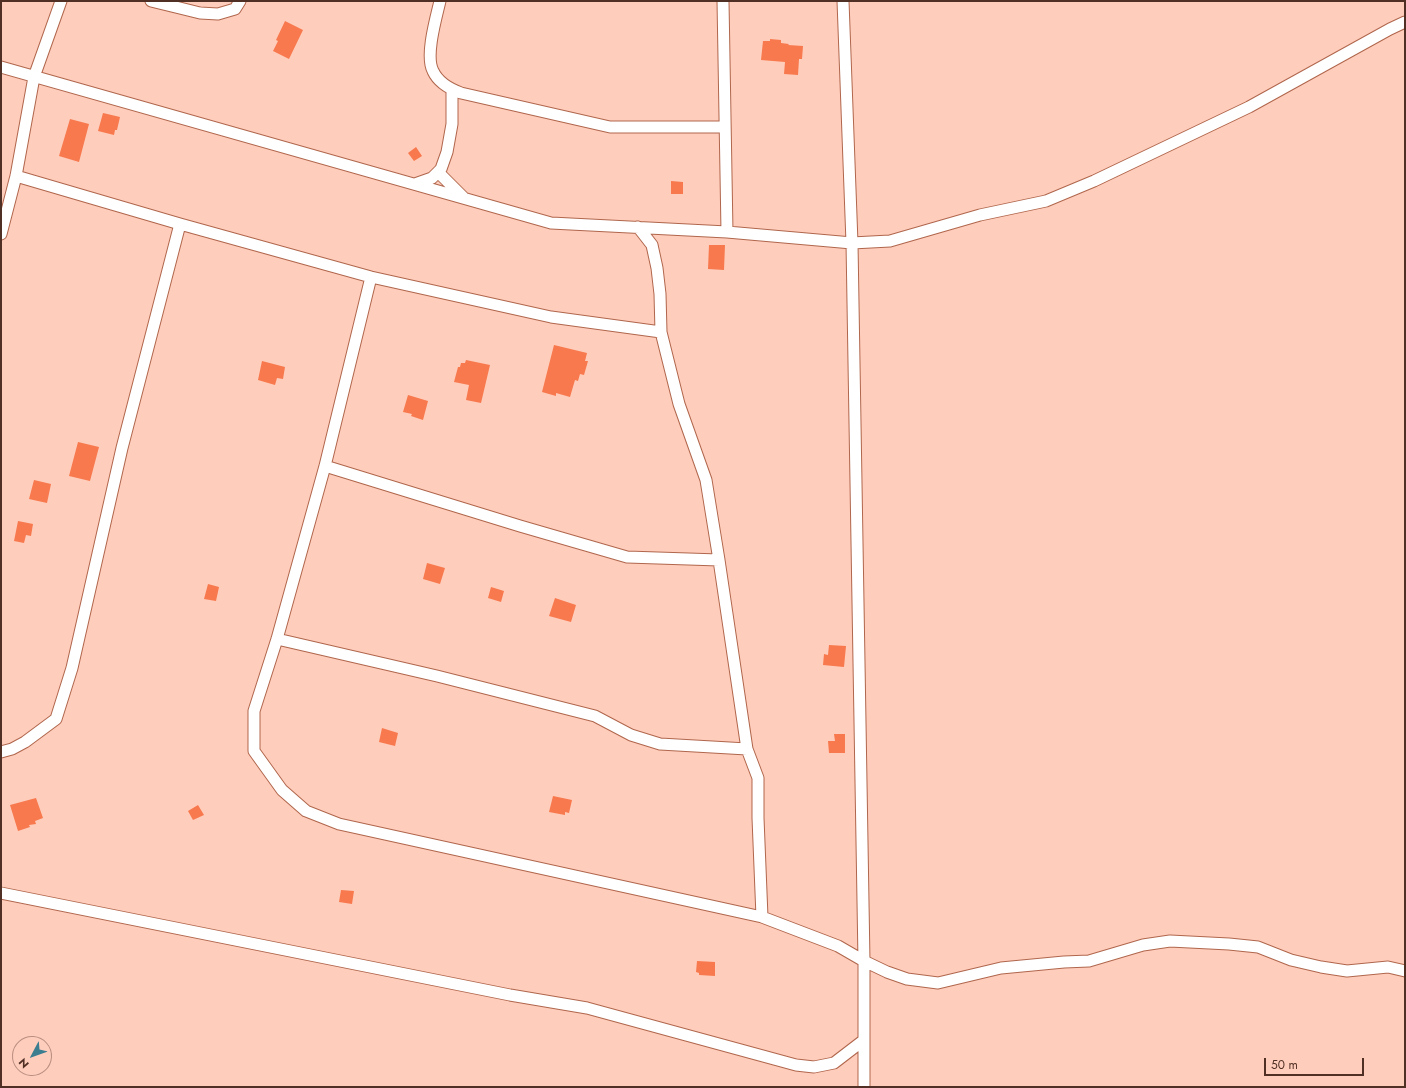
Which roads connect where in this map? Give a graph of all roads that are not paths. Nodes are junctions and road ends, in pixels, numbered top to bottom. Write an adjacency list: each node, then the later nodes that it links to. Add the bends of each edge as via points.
1 (61, 1): 9 (street)
2 (151, 1): 3 (street, via 200,13 218,14 235,9)
3 (240, 1)
4 (440, 1): 10 (street, via 430,50 432,70)
5 (722, 1): 11 (street)
6 (843, 1): 20 (street)
7 (1405, 22): 20 (street, via 1249,107 1046,201 980,215 890,241)
8 (1, 67): 9 (street)
9 (34, 76): 13 (street); 14 (street)
10 (452, 90): 11 (street, via 610,127); 12 (street, via 452,124 446,152)
11 (724, 127): 18 (street)
12 (438, 172): 14 (street, via 432,178); 15 (street)
13 (16, 176): 16 (street); 19 (street)
14 (415, 184): 15 (street)
15 (465, 199): 17 (street, via 551,223)
16 (180, 224): 21 (street); 27 (street, via 122,448 72,668 56,719 24,742)
17 (638, 227): 18 (street); 22 (street, via 652,245 660,294)
18 (727, 232): 20 (street)
19 (1, 234)
20 (852, 243): 30 (street)
21 (371, 277): 22 (street, via 551,317); 23 (street)
22 (661, 332): 24 (street, via 679,404 706,480)
23 (325, 466): 24 (street, via 627,557); 25 (street)
24 (720, 560): 26 (street)
25 (277, 639): 26 (street, via 595,716 631,735 660,744); 29 (street, via 254,711 254,751 282,790 306,811 339,824)
26 (747, 748): 29 (street, via 758,778)
27 (1, 752)
28 (1, 893): 32 (street, via 494,992 587,1008 796,1065 814,1067 834,1063)
29 (762, 917): 30 (street, via 838,946)
30 (864, 961): 31 (street, via 907,979 938,983 1001,968 1089,961 1143,945 1170,942 1258,947 1291,960 1347,971 1388,967); 32 (street)
31 (1405, 971)
32 (864, 1040): 33 (street)
33 (864, 1087)

